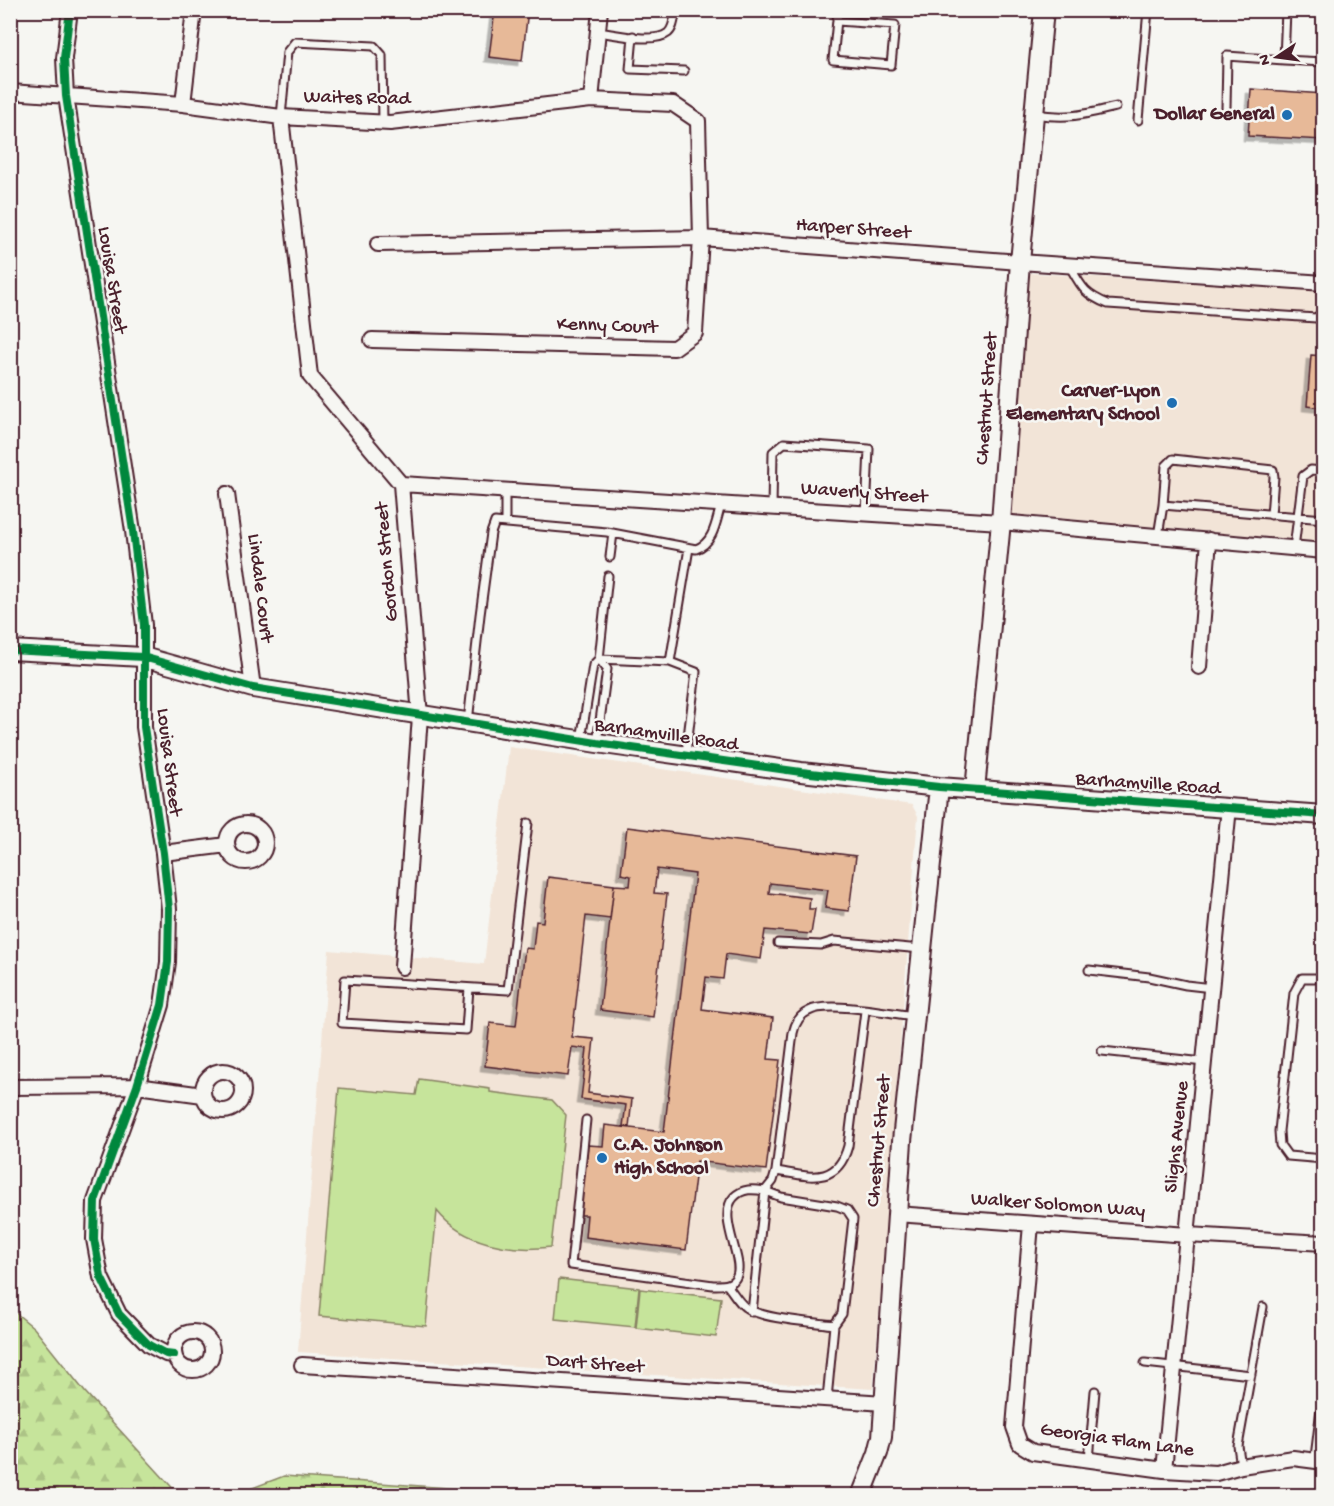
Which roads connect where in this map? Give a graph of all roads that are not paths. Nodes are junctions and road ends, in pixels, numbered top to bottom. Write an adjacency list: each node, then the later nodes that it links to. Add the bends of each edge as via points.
1 (70, 10): 16 (street, Louisa Street, via 64,58)
2 (194, 10): 18 (street)
3 (600, 10): 10 (street)
4 (676, 10): 11 (lane, via 668,34 653,39)
5 (838, 10): 9 (lane)
6 (1044, 10): 21 (street, Chestnut Street)
7 (1148, 10): 23 (lane)
8 (1286, 10): 12 (lane)
9 (837, 21): 9 (lane, via 833,60 891,65 895,24)
10 (598, 32): 11 (lane); 17 (street)
11 (633, 36): 14 (lane, via 630,69)
12 (1284, 60): 13 (lane); 20 (lane, via 1227,56)
13 (1323, 62)
14 (684, 71)
15 (10, 92): 16 (street, Waites Road)
16 (66, 96): 18 (street, Waites Road); 55 (street, Louisa Street, via 134,531)
17 (591, 100): 24 (street, Waites Road, via 673,104); 25 (street, Waites Road)
18 (183, 104): 22 (street, Waites Road)
19 (1116, 107): 21 (lane, via 1075,117)
20 (1226, 108)
21 (1034, 114): 28 (street, Chestnut Street)
22 (281, 117): 25 (street, Waites Road); 25 (lane, via 286,52 295,42 374,46 382,55); 34 (street, Gordon Street, via 310,376)
23 (1138, 120)
24 (698, 121): 26 (street, Kenny Court)
25 (383, 123)
26 (702, 238): 27 (street, Harper Street); 28 (street, Harper Street); 32 (street, Kenny Court, via 695,333 674,348)
27 (378, 244)
28 (1020, 262): 29 (street, Harper Street); 45 (street, Chestnut Street)
29 (1069, 265): 30 (street, Harper Street); 31 (lane, via 1090,297 1108,304 1316,318)
30 (1323, 283)
31 (1323, 311)
32 (372, 340)
33 (1323, 471): 42 (lane, via 1311,470 1303,476)
34 (401, 484): 35 (street, Waverly Street); 60 (street, Gordon Street)
35 (505, 491): 37 (street, Waverly Street); 44 (lane)
36 (227, 494): 59 (street, Lindale Court)
37 (721, 505): 39 (street, Waverly Street); 49 (lane, via 713,534 701,547)
38 (1163, 505): 41 (lane); 41 (lane, via 1166,466 1173,459 1273,470); 47 (lane)
39 (772, 508): 40 (street, Waverly Street); 40 (lane, via 773,452 784,443 869,449)
40 (866, 514): 45 (street, Waverly Street)
41 (1271, 515): 42 (lane)
42 (1298, 517): 43 (lane); 50 (lane)
43 (1323, 519)
44 (505, 522): 46 (lane); 61 (lane, via 495,522 491,533)
45 (1001, 522): 47 (street, Waverly Street); 65 (street, Chestnut Street)
46 (613, 533): 49 (lane); 52 (lane)
47 (1158, 536): 48 (street, Waverly Street)
48 (1209, 540): 50 (street, Waverly Street); 58 (street)
49 (689, 548): 57 (lane)
50 (1294, 548): 51 (street, Waverly Street)
51 (1323, 551)
52 (610, 556)
53 (608, 576): 56 (lane)
54 (10, 650): 55 (street, Barhamville Road)
55 (144, 657): 59 (street, Barhamville Road); 70 (street, Louisa Street, via 144,727)
56 (599, 659): 57 (lane); 62 (lane, via 593,665); 62 (lane, via 607,669)
57 (670, 662): 63 (lane, via 696,672)
58 (1199, 667)
59 (253, 688): 60 (street, Barhamville Road)
60 (420, 716): 61 (street, Barhamville Road); 73 (street, Gordon Street)
61 (468, 722): 62 (street, Barhamville Road)
62 (589, 741): 63 (street, Barhamville Road)
63 (686, 756): 64 (street, Barhamville Road)
64 (939, 787): 65 (street, Barhamville Road); 72 (street, Chestnut Street)
65 (975, 790): 66 (street, Barhamville Road)
66 (1229, 807): 67 (street, Barhamville Road); 78 (street, Slighs Avenue)
67 (1323, 814)
68 (528, 823): 77 (lane, via 508,990)
69 (227, 845): 70 (street)
70 (163, 853): 83 (street, Louisa Street, via 169,909 168,962 162,1005)
71 (778, 943): 72 (lane, via 821,945 834,941)
72 (921, 949): 80 (street, Chestnut Street)
73 (402, 967): 76 (lane)
74 (1089, 970): 78 (lane)
75 (1323, 978): 87 (lane, via 1302,978 1294,993 1279,1131 1280,1145 1288,1156)
76 (401, 984): 77 (lane); 77 (lane, via 345,980 342,1023 466,1030)
77 (469, 988)
78 (1212, 988): 82 (street, Slighs Avenue)
79 (865, 1011): 80 (lane); 88 (lane, via 823,1006 808,1011 797,1021); 88 (lane, via 848,1146 842,1163 821,1176)
80 (914, 1016): 90 (street, Chestnut Street)
81 (1102, 1051): 82 (lane)
82 (1204, 1062): 92 (street, Slighs Avenue)
83 (137, 1086): 84 (street); 85 (street); 98 (street, Louisa Street, via 95,1201 94,1239 101,1277 119,1314 149,1346)
84 (10, 1087)
85 (203, 1095)
86 (586, 1120): 94 (lane, via 571,1265)
87 (1323, 1159)
88 (776, 1171): 89 (lane)
89 (765, 1191): 94 (lane, via 741,1191 729,1206 738,1270); 96 (lane); 97 (lane, via 837,1206 847,1210 853,1219 842,1314)
90 (896, 1214): 91 (street, Walker Solomon Way); 105 (street, Chestnut Street)
91 (1031, 1224): 92 (street, Walker Solomon Way); 107 (street, Georgia Flam Lane, via 1014,1427 1020,1444 1033,1452)
92 (1188, 1235): 93 (street, Walker Solomon Way); 101 (street, Slighs Avenue)
93 (1323, 1243)
94 (727, 1285): 96 (lane)
95 (1263, 1307): 102 (lane)
96 (752, 1312): 97 (lane)
97 (834, 1325): 104 (lane)
98 (174, 1354)
99 (1145, 1363): 101 (lane)
100 (302, 1365): 104 (street, Dart Street)
101 (1174, 1367): 102 (lane); 110 (street, Slighs Avenue)
102 (1251, 1375): 109 (lane, via 1238,1446)
103 (1095, 1391): 107 (lane)
104 (827, 1399): 105 (street, Dart Street)
105 (885, 1403): 111 (street, Chestnut Street, via 878,1453)
106 (1323, 1413): 108 (street)
107 (1089, 1460): 110 (street, Georgia Flam Lane)
108 (1321, 1462): 109 (street, Georgia Flam Lane, via 1293,1458)
109 (1241, 1466): 110 (street, Georgia Flam Lane, via 1216,1473)
110 (1164, 1470)
111 (861, 1496)

